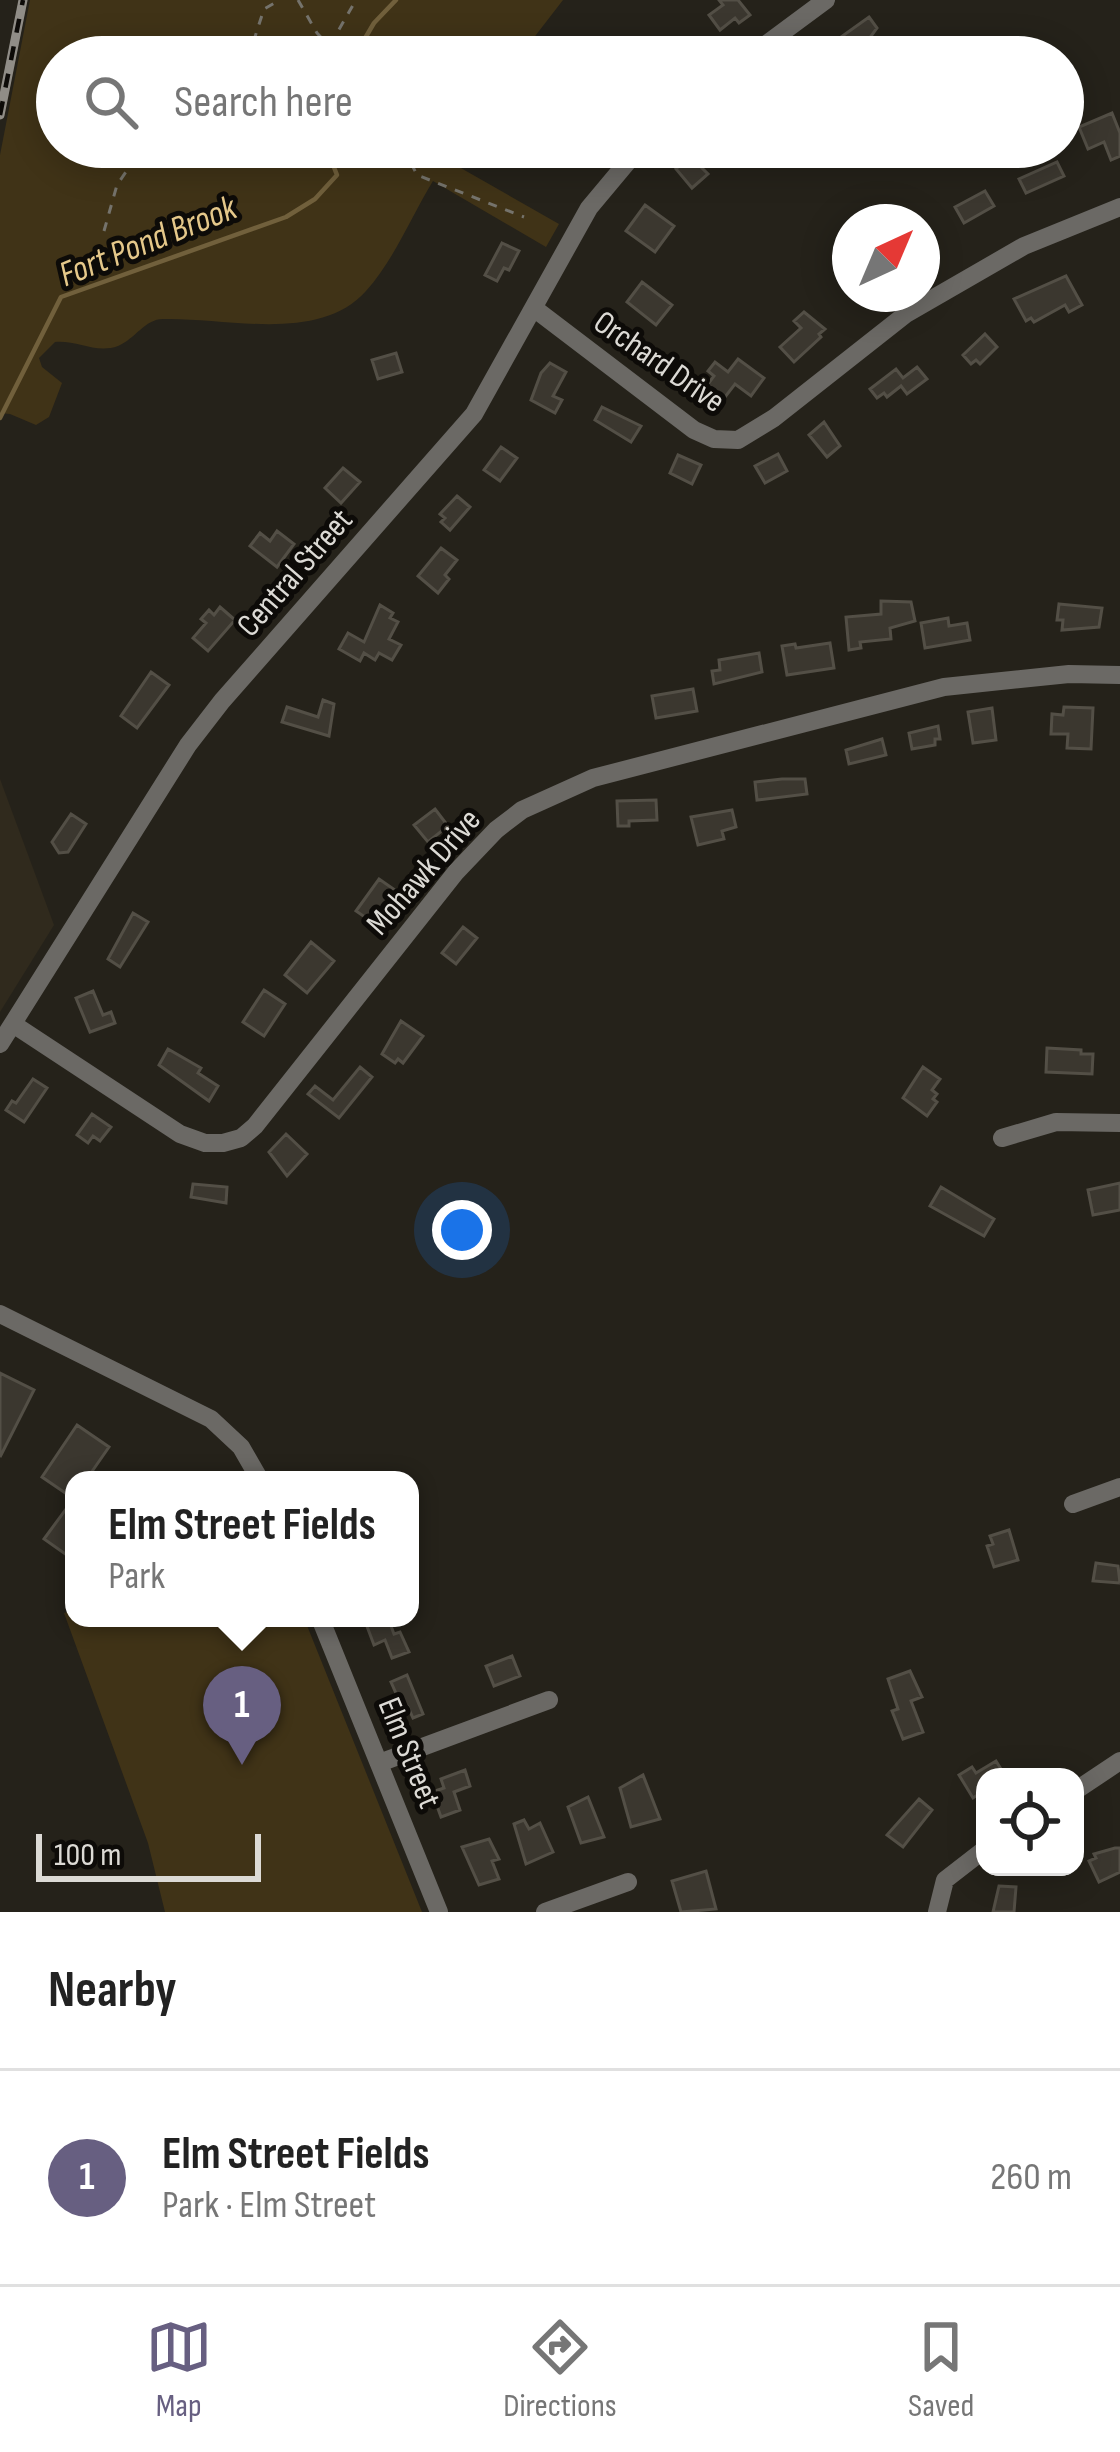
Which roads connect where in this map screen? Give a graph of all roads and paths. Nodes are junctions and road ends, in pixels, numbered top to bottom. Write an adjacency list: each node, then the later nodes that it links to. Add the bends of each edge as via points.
1 (280, 0): 5 (path, via 264,9)
2 (298, 0): 6 (path)
3 (356, 0): 7 (path)
4 (826, 0): 8 (street)
5 (256, 36)
6 (320, 36)
7 (336, 36)
8 (777, 36)
9 (129, 168): 14 (path)
10 (414, 168): 13 (path)
11 (622, 168): 15 (street, Central Street, via 589,208)
12 (1120, 206): 15 (street, Orchard Drive, via 1024,246 906,314 738,440 694,430)
13 (524, 218)
14 (104, 231)
15 (535, 309): 17 (street, Central Street, via 474,414 205,722)
16 (1120, 675): 17 (street, Mohawk Drive, via 944,687 592,778 522,810 466,860 241,1138 205,1143 180,1134)
17 (14, 1024): 18 (street, Central Street)
18 (0, 1044)
19 (1120, 1123): 20 (street, via 1056,1122)
20 (1002, 1138)
21 (0, 1314): 22 (street, via 211,1419)
22 (255, 1471)
23 (1120, 1487): 24 (street)
24 (1073, 1504)
25 (324, 1627): 28 (street, Elm Street)
26 (549, 1700): 28 (street)
27 (1120, 1761): 29 (street)
28 (382, 1762): 32 (street, Elm Street)
29 (1084, 1785)
30 (976, 1857): 34 (street, via 945,1880)
31 (628, 1882): 33 (street)
32 (440, 1912)
33 (545, 1912)
34 (937, 1912)

